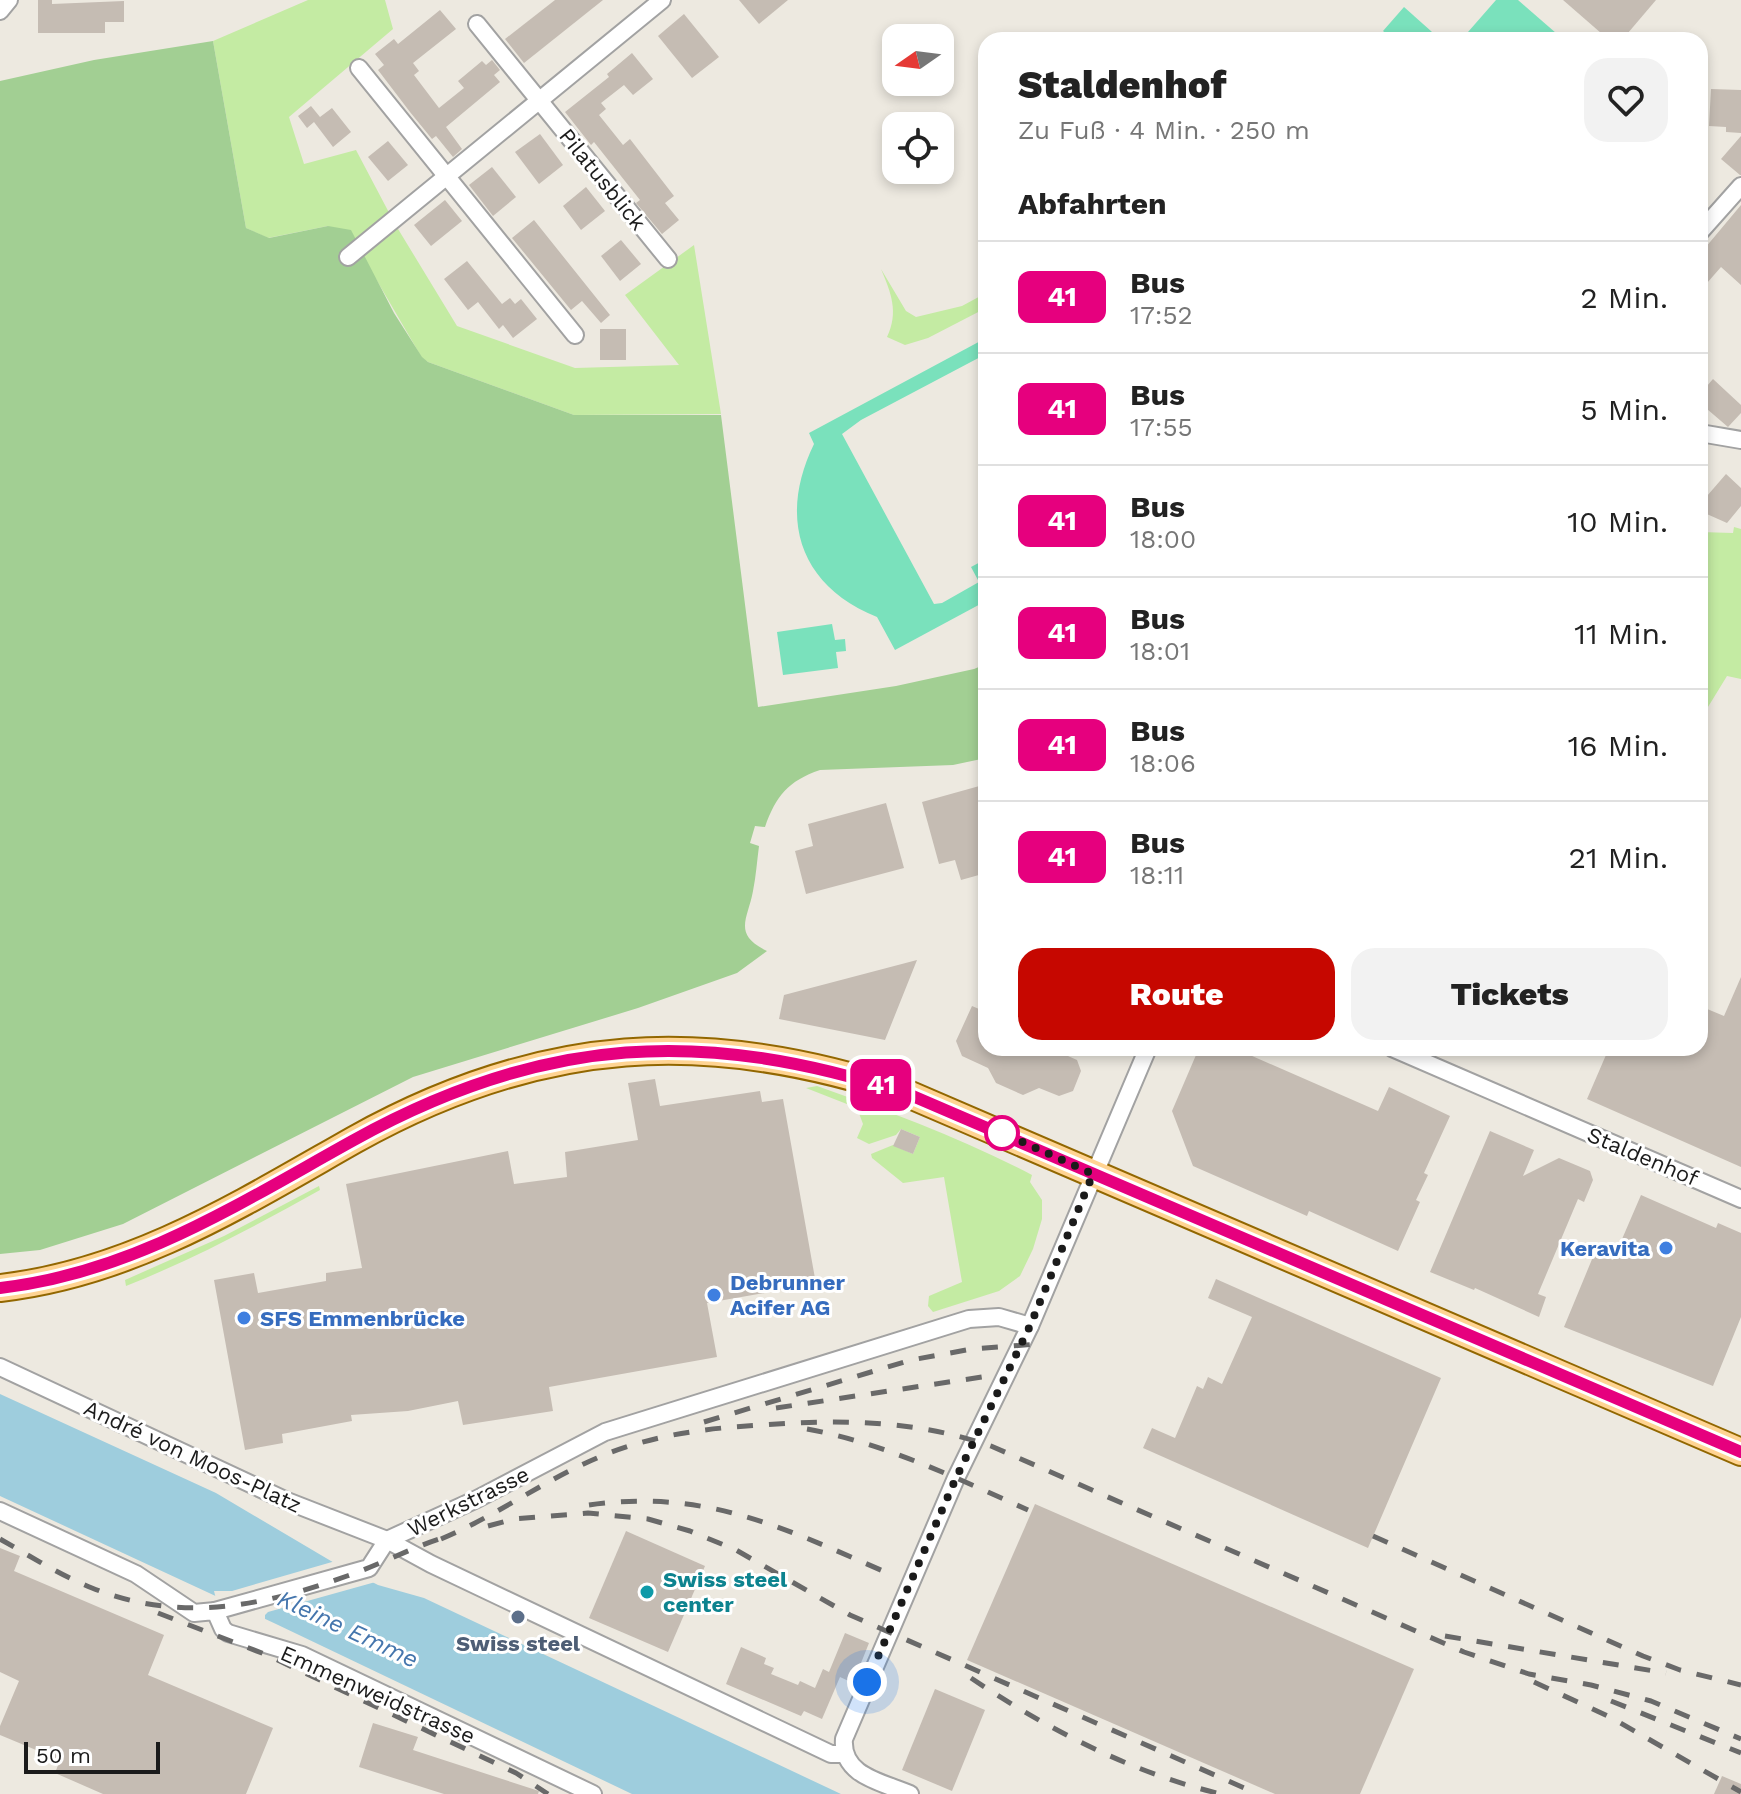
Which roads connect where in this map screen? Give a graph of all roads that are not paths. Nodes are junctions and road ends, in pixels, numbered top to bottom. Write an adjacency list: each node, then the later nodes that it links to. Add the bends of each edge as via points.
1 (9, 0): 3 (street)
2 (662, 0): 6 (street)
3 (0, 11)
4 (477, 24): 6 (street, Pilatusblick)
5 (359, 68): 7 (street)
6 (538, 100): 7 (street); 11 (street, Pilatusblick)
7 (446, 175): 10 (street); 12 (street)
8 (1741, 186): 9 (street)
9 (1708, 223)
10 (348, 257)
11 (668, 259)
12 (575, 335)
13 (1708, 434): 14 (street)
14 (1741, 440)
15 (1145, 1056): 17 (street)
16 (1424, 1056): 18 (street, Staldenhof)
17 (1093, 1174): 19 (main road, via 908,1094 826,1070 734,1052 607,1054 541,1065 452,1093 140,1254 81,1273); 20 (street); 22 (main road)
18 (1741, 1199)
19 (0, 1288)
20 (1030, 1326): 24 (street, Werkstrasse, via 999,1317 969,1319 605,1432); 26 (street, via 888,1633 846,1732)
21 (0, 1367): 24 (street, André von Moos-Platz, via 287,1501)
22 (1741, 1452)
23 (0, 1511): 25 (street, via 136,1574 194,1613)
24 (387, 1540): 25 (street, via 373,1564 363,1569); 26 (street, Werkstrasse, via 818,1748)
25 (223, 1608): 27 (street, Emmenweidstrasse, via 223,1629 228,1633 302,1655)
26 (845, 1754): 28 (street, Werkstrasse, via 852,1768)
27 (593, 1794)
28 (910, 1794)

